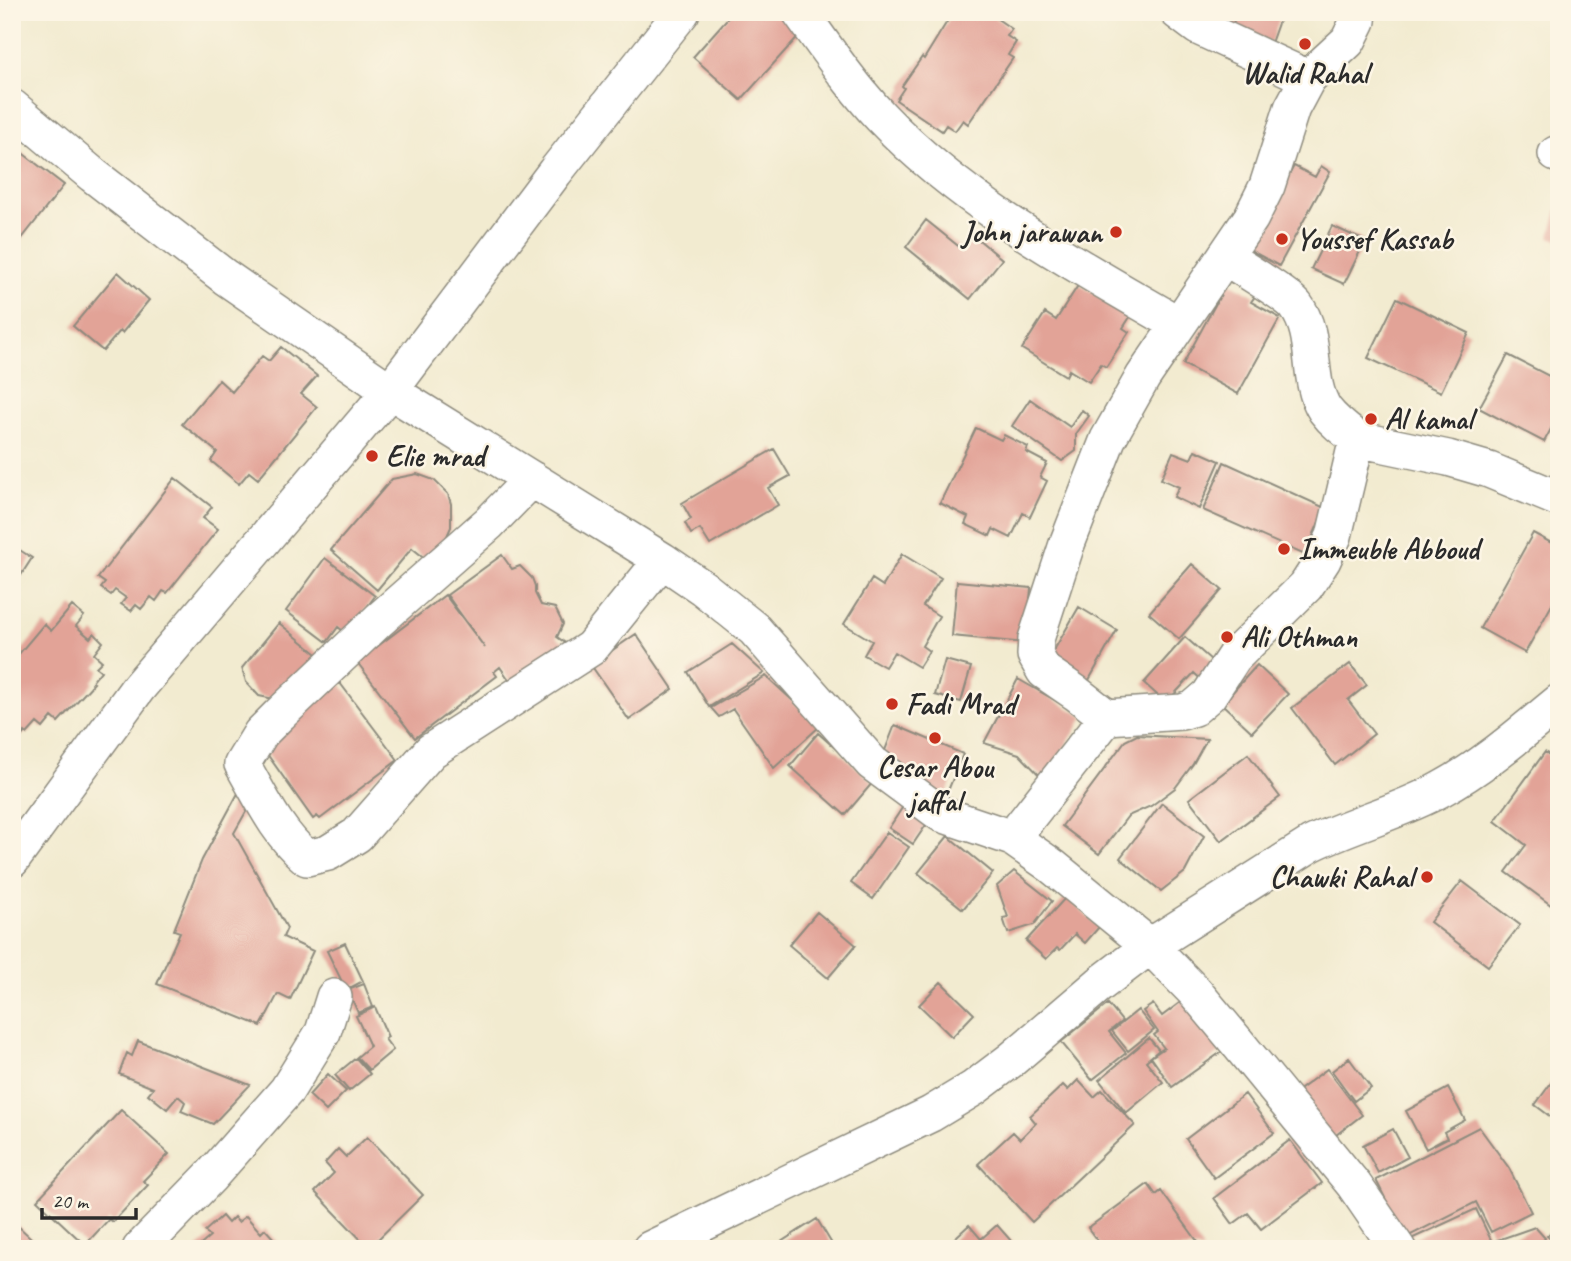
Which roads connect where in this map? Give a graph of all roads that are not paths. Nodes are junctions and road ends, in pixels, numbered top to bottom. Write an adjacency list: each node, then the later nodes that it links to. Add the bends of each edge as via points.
1 (682, 12): 9 (street)
2 (800, 12): 8 (street, via 883,119 969,194)
3 (1178, 12): 5 (street, via 1198,27)
4 (1359, 12): 5 (street, via 1348,41)
5 (1308, 78): 7 (street, via 1267,186)
6 (12, 107): 9 (street, via 225,276)
7 (1225, 257): 8 (street); 10 (street, via 1295,304 1310,337 1323,407)
8 (1178, 324): 15 (street, via 1108,439 1034,647 1044,671)
9 (390, 391): 11 (street); 17 (street, via 138,688)
10 (1357, 439): 12 (street, via 1489,470); 15 (street, via 1334,536 1323,560 1307,586 1234,657 1209,695 1182,712)
11 (532, 479): 13 (street); 13 (street, via 280,713 242,764 276,823 307,858 328,853 356,835 431,751 591,648)
12 (1559, 499)
13 (663, 560): 16 (street, via 754,629 872,763 941,814)
14 (1559, 702): 18 (street, via 1475,769 1440,790 1311,844)
15 (1107, 717): 16 (street)
16 (1012, 838): 18 (street)
17 (12, 860)
18 (1150, 946): 21 (street, via 1011,1060 942,1108); 22 (street, via 1245,1051 1354,1185)
19 (334, 996): 20 (street, via 323,1032 287,1090)
20 (140, 1249)
21 (650, 1249)
22 (1398, 1249)

